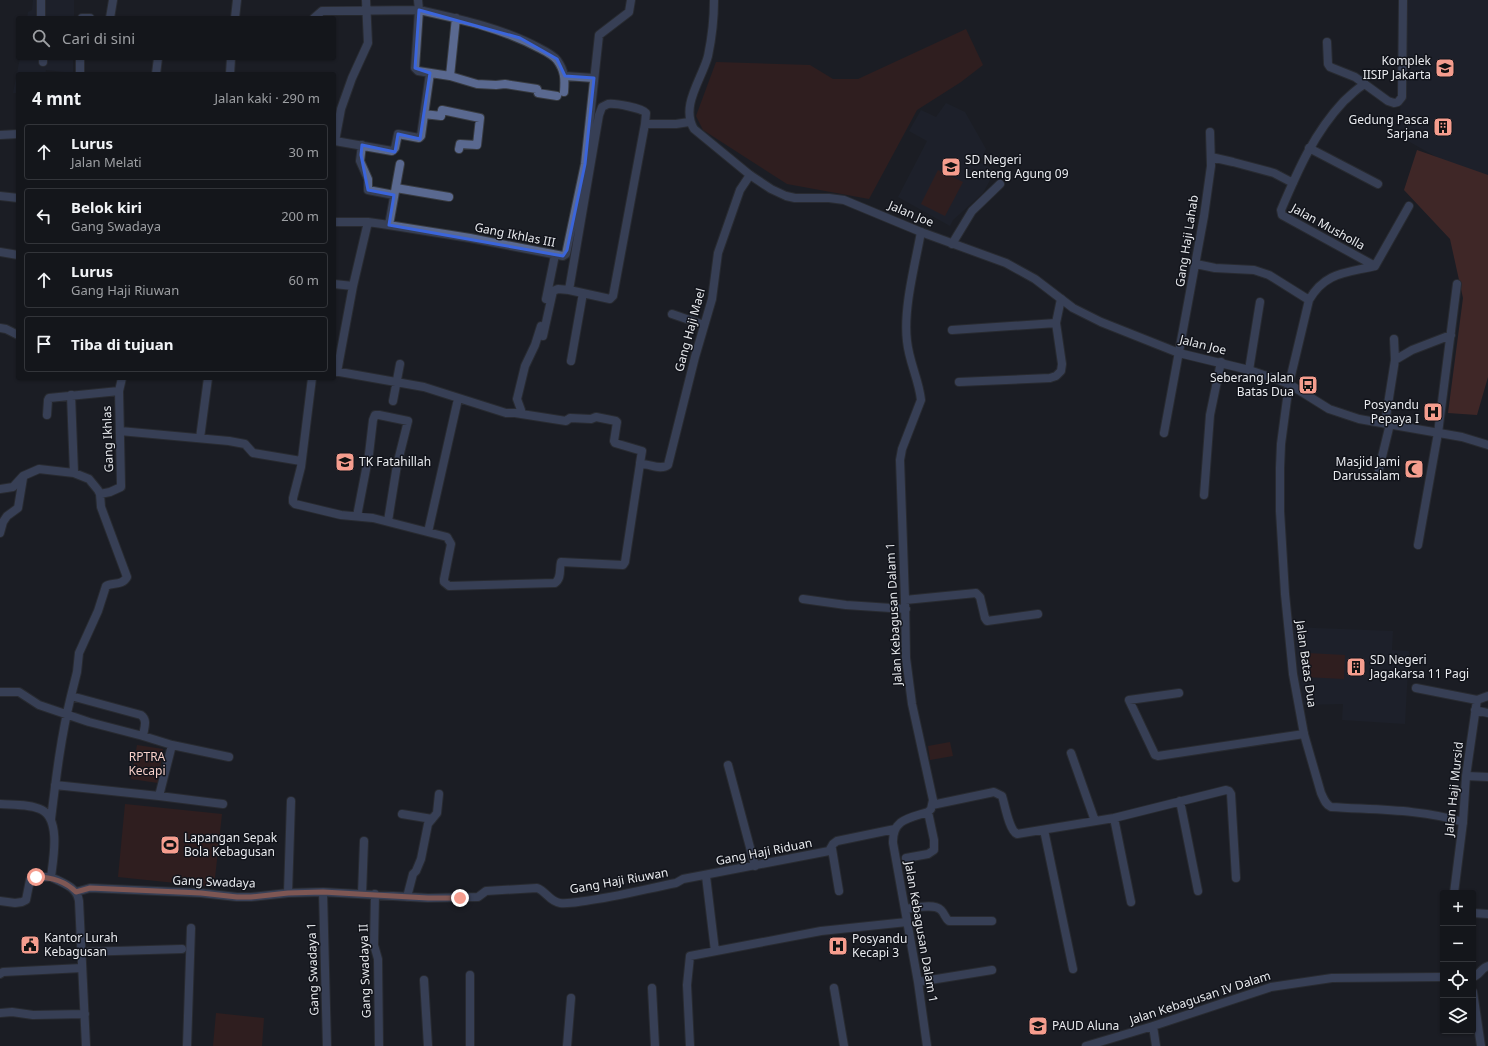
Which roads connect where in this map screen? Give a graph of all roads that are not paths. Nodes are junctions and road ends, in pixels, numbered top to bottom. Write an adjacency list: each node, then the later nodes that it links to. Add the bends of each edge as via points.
1 (41, 0): 11 (street)
2 (113, 0): 12 (street)
3 (237, 0): 13 (street)
4 (366, 0): 9 (street)
5 (418, 0): 10 (street)
6 (631, 0): 26 (street, Gang Ikhlas III, via 629,12 599,35)
7 (714, 0): 29 (street, via 714,21 708,56 691,101)
8 (1403, 0): 27 (street, via 1402,98 1394,103 1388,101)
9 (367, 10): 10 (street); 14 (street, via 322,11); 34 (street, via 368,43 341,109)
10 (419, 10): 15 (street); 23 (street, via 415,68)
11 (41, 16)
12 (110, 16)
13 (235, 16)
14 (316, 16)
15 (456, 18): 24 (street); 25 (street, via 520,38 545,51 557,59)
16 (1326, 42): 27 (street, via 1330,67)
17 (80, 60): 20 (street)
18 (158, 60): 21 (street)
19 (231, 60): 22 (street)
20 (80, 72)
21 (156, 72)
22 (230, 72)
23 (430, 73): 24 (street); 28 (street)
24 (450, 76): 25 (street, via 477,84 505,84 537,89 538,93 561,94)
25 (565, 76): 26 (street)
26 (594, 78): 57 (street, Gang Ikhlas III, via 585,164 568,250 563,256)
27 (1365, 84): 37 (street, Jalan Musholla, via 1355,90 1336,110)
28 (424, 114): 36 (street, via 421,136 417,138 398,134 394,150); 38 (street, via 441,116 442,110 480,118 477,145 460,144)
29 (690, 122): 30 (street); 41 (street, Jalan Joe, via 694,129)
30 (646, 124): 63 (street, via 646,113 642,110 613,104 602,107); 64 (street, via 613,296 610,299)
31 (1210, 132): 39 (street, Gang Haji Lahab)
32 (16, 134): 33 (street)
33 (0, 135)
34 (336, 136)
35 (336, 141): 36 (street)
36 (362, 145): 45 (street, via 360,161 368,179 368,190)
37 (1309, 148): 42 (street, Jalan Musholla); 44 (street)
38 (459, 149)
39 (1211, 157): 42 (street, via 1274,173); 58 (street, Gang Haji Lahab)
40 (400, 164): 45 (street)
41 (750, 175): 53 (street, Jalan Joe, via 786,196 844,200); 70 (street, Gang Haji Mael, via 740,190 718,253 712,299)
42 (1293, 183): 59 (street, Jalan Musholla, via 1282,215)
43 (1000, 184): 54 (street, via 972,211)
44 (1378, 184)
45 (395, 192): 47 (street); 52 (street)
46 (0, 196): 48 (street)
47 (449, 197)
48 (16, 198)
49 (1409, 206): 59 (street)
50 (336, 222): 51 (street, Gang Ikhlas III)
51 (368, 222): 52 (street, Gang Ikhlas III); 62 (street)
52 (389, 226): 57 (street, Gang Ikhlas III, via 470,238)
53 (921, 232): 54 (street, Jalan Joe); 116 (street, Jalan Kebagusan Dalam 1, via 908,302 906,339 921,400 900,460)
54 (952, 244): 65 (street, Jalan Joe, via 1006,263 1035,279)
55 (0, 252): 56 (street)
56 (16, 255)
57 (555, 255): 94 (street, via 542,324 517,399)
58 (1196, 264): 66 (street, via 1215,268 1254,270 1269,275); 77 (street, Gang Haji Lahab)
59 (1375, 266): 66 (street, via 1331,277 1315,290)
60 (336, 284): 62 (street)
61 (1457, 284): 74 (street)
62 (353, 286): 83 (street)
63 (569, 290): 64 (street); 75 (street, via 558,289 554,292)
64 (583, 293): 79 (street)
65 (1061, 299): 69 (street); 77 (street, Jalan Joe, via 1101,322)
66 (1309, 300): 89 (street, Jalan Batas Dua)
67 (1260, 302): 82 (street)
68 (672, 314): 70 (street)
69 (1056, 323): 72 (street); 88 (street, via 1062,364 1061,371 1056,376)
70 (704, 325): 103 (street, Gang Haji Mael, via 668,465 660,468)
71 (0, 328): 73 (street)
72 (952, 330)
73 (16, 334)
74 (1451, 335): 78 (street, via 1412,350); 99 (street)
75 (544, 336)
76 (1394, 339): 78 (street)
77 (1179, 355): 80 (street, Jalan Joe); 98 (street, Gang Haji Lahab)
78 (1395, 360): 96 (street)
79 (571, 361)
80 (1221, 362): 82 (street, Jalan Joe); 109 (street, via 1210,415)
81 (400, 364): 87 (street)
82 (1249, 370): 89 (street, Jalan Joe)
83 (336, 371): 87 (street)
84 (122, 380): 90 (street, Gang Ikhlas)
85 (208, 380): 100 (street)
86 (312, 380): 102 (street)
87 (397, 382): 92 (street, via 424,387); 93 (street)
88 (959, 382)
89 (1289, 384): 96 (street, Jalan Joe, via 1329,409 1359,419); 127 (street, Jalan Batas Dua, via 1281,444 1280,511 1292,667)
90 (119, 391): 91 (street, Gang Ikhlas); 97 (street, Gang Ikhlas)
91 (71, 395): 95 (street, Gang Ikhlas, via 49,398); 105 (street)
92 (458, 399): 94 (street, via 501,412); 112 (street)
93 (393, 401)
94 (521, 414): 103 (street, via 566,421 570,418 591,420 596,417 616,421 615,443 642,451)
95 (47, 415)
96 (1388, 424): 99 (street, Jalan Joe); 104 (street)
97 (120, 431): 100 (street); 108 (street, Gang Ikhlas, via 122,485 120,488)
98 (1164, 433)
99 (1438, 433): 101 (street, Jalan Joe); 114 (street)
100 (200, 438): 102 (street, via 244,443 253,453)
101 (1488, 445)
102 (301, 461): 110 (street, via 293,502 341,515)
103 (640, 464): 112 (street, via 625,562 622,565 560,562 558,581 555,583 448,586 444,579 450,540)
104 (1379, 469)
105 (74, 473): 106 (street, via 39,469); 108 (street, via 88,479)
106 (23, 476): 107 (street, via 16,486); 113 (street, via 18,508 7,516)
107 (0, 490)
108 (100, 494): 121 (street, via 101,507 127,577 125,581 106,586 79,653 78,672)
109 (1204, 496)
110 (357, 516): 111 (street); 111 (street, via 369,454 372,420 375,415 379,415 408,421 397,465)
111 (388, 521): 112 (street)
112 (428, 532)
113 (0, 533)
114 (1418, 545)
115 (803, 599): 116 (street, via 852,605)
116 (905, 605): 117 (street, via 976,593 980,596 984,618 987,621); 142 (street, Jalan Kebagusan Dalam 1, via 906,658 911,697 932,795)
117 (1038, 614)
118 (1416, 688): 123 (street)
119 (0, 692): 126 (street, via 19,692 38,705)
120 (1180, 693): 127 (street, via 1129,700 1155,755)
121 (71, 696): 126 (street); 128 (street, via 141,715 146,722)
122 (1488, 696): 123 (street)
123 (1477, 700): 124 (street, Jalan Haji Mursid)
124 (1475, 710): 125 (street); 133 (street, Jalan Haji Mursid)
125 (1488, 713)
126 (66, 714): 128 (street); 135 (street)
127 (1304, 734): 148 (street, Jalan Batas Dua, via 1321,793 1327,805 1418,813)
128 (143, 736): 129 (street)
129 (172, 745): 131 (street); 137 (street)
130 (1071, 753): 147 (street)
131 (229, 757)
132 (728, 765): 154 (street)
133 (1466, 776): 134 (street); 148 (street, Jalan Haji Mursid)
134 (1488, 777)
135 (55, 785): 137 (street); 145 (street)
136 (439, 794): 146 (street, via 437,813)
137 (159, 796): 141 (street)
138 (1180, 801): 144 (street); 157 (street, via 1229,791); 160 (street)
139 (291, 802): 163 (street)
140 (0, 804): 145 (street, via 34,807 44,811)
141 (223, 804)
142 (930, 808): 149 (street, via 897,824); 150 (street, via 994,792 1002,796 1013,832 1017,834); 153 (street, Jalan Kebagusan Dalam 1, via 934,850 928,854)
143 (402, 814): 146 (street)
144 (1114, 818): 147 (street); 168 (street)
145 (51, 819): 156 (street, via 54,828 54,847)
146 (432, 820): 166 (street, via 428,824 421,859 413,874)
147 (1095, 821): 150 (street)
148 (1463, 822): 158 (street, Jalan Haji Mursid)
149 (895, 830): 152 (street, Gang Haji Riduan, via 837,841); 169 (street, Jalan Kebagusan Dalam 1, via 893,843)
150 (1044, 830): 180 (street)
151 (364, 841): 164 (street)
152 (832, 849): 154 (street, Gang Haji Riduan); 159 (street)
153 (906, 858)
154 (755, 866): 155 (street, Gang Haji Riduan)
155 (706, 876): 166 (street, Gang Haji Riuwan, via 627,893 559,903 538,888 486,891 478,897); 176 (street, Gang Haji Riduan)
156 (51, 877): 161 (street); 167 (street, via 32,877 26,900 22,902)
157 (1236, 878)
158 (1454, 890)
159 (839, 891)
160 (1198, 891)
161 (76, 892): 163 (street, Gang Swadaya, via 90,888 237,897); 177 (street, via 79,901)
162 (323, 892): 163 (street, Gang Swadaya); 164 (street, Gang Swadaya); 197 (street, Gang Swadaya 1)
163 (288, 893)
164 (362, 894): 165 (street, Gang Swadaya)
165 (375, 894): 166 (street, Gang Haji Riuwan); 198 (street, Gang Swadaya II, via 374,945 378,959)
166 (407, 897)
167 (0, 901)
168 (1131, 902)
169 (905, 909): 172 (street, via 938,907 949,921); 173 (street, Jalan Kebagusan Dalam 1)
170 (1476, 913): 171 (street)
171 (1488, 914)
172 (992, 921)
173 (908, 922): 176 (street, via 821,931); 187 (street, Jalan Kebagusan Dalam 1)
174 (191, 928): 196 (street)
175 (182, 950): 177 (street)
176 (715, 951): 203 (street, via 689,957 687,985)
177 (81, 952): 179 (street)
178 (1488, 966): 184 (street)
179 (82, 968): 182 (street); 193 (street)
180 (1073, 969)
181 (992, 970): 187 (street)
182 (0, 974)
183 (470, 975): 200 (street)
184 (1476, 976)
185 (1440, 977): 194 (street, Jalan Kebagusan IV Dalam, via 1332,978 1279,985)
186 (424, 980): 199 (street)
187 (918, 982): 205 (street, Jalan Kebagusan Dalam 1)
188 (652, 988): 202 (street)
189 (834, 988): 204 (street)
190 (571, 998): 201 (street)
191 (1474, 998): 208 (street)
192 (0, 1013): 193 (street)
193 (85, 1014): 195 (street)
194 (1153, 1026): 206 (street, Jalan Kebagusan IV Dalam); 207 (street)
195 (86, 1046)
196 (187, 1046)
197 (327, 1046)
198 (378, 1046)
199 (428, 1046)
200 (470, 1046)
201 (567, 1046)
202 (655, 1046)
203 (690, 1046)
204 (844, 1046)
205 (927, 1046)
206 (1086, 1046)
207 (1156, 1046)
208 (1481, 1046)

